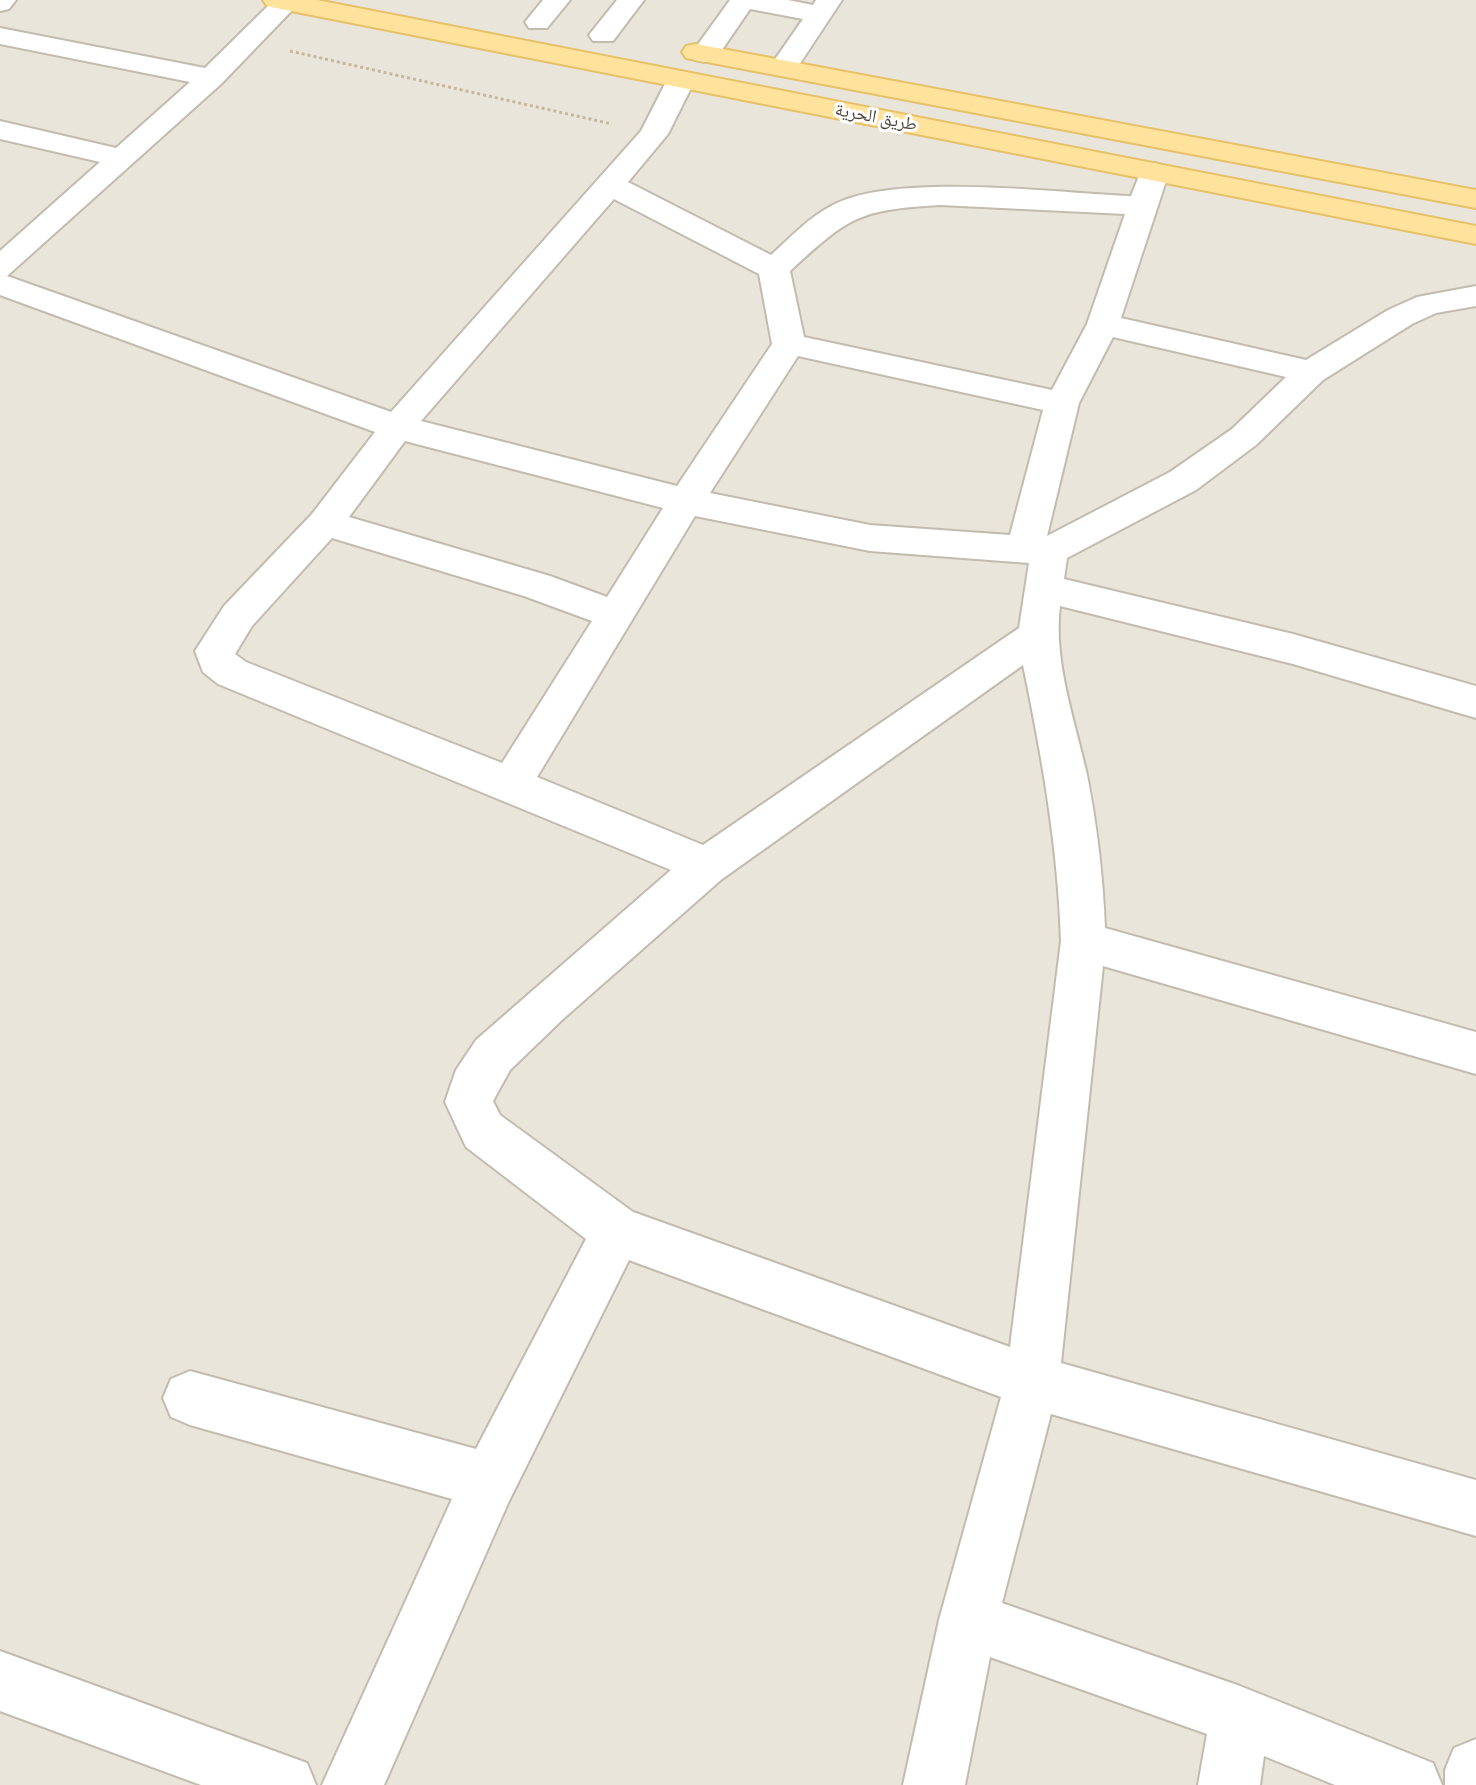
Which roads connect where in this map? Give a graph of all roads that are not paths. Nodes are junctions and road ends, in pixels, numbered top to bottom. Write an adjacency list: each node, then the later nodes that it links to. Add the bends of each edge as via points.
1 (631, 0): 6 (street)
2 (744, 0): 4 (street); 10 (street)
3 (282, 1): 12 (street, via 251,42); 13 (main road, طريق الحرية)
4 (824, 7): 11 (street)
5 (508, 16): 6 (main road)
6 (567, 23): 8 (main road)
7 (0, 36): 12 (street)
8 (632, 40)
9 (676, 48): 10 (main road, طريق الحرية)
10 (705, 54): 11 (main road, طريق الحرية)
11 (783, 68): 18 (main road, طريق الحرية)
12 (211, 78): 15 (street)
13 (681, 80): 16 (main road, طريق الحرية); 17 (street, via 654,134)
14 (0, 130): 15 (street)
15 (122, 158): 21 (street)
16 (1154, 172): 19 (street); 20 (main road, طريق الحرية)
17 (608, 184): 22 (street); 29 (street)
18 (1476, 199)
19 (1143, 206): 22 (street, via 940,196 888,199 845,210); 25 (street)
20 (1476, 235)
21 (0, 268)
22 (774, 269): 26 (street)
23 (0, 284): 29 (street)
24 (1476, 296): 27 (street, via 1413,310)
25 (1103, 324): 27 (street); 28 (street)
26 (789, 344): 28 (street); 30 (street)
27 (1311, 372): 32 (street, via 1244,437 1183,481)
28 (1062, 403): 32 (street)
29 (397, 427): 30 (street); 31 (street)
30 (686, 501): 32 (street, via 870,538); 33 (street)
31 (325, 523): 33 (street); 36 (street, via 238,616 215,651 217,661 232,673)
32 (1039, 563): 34 (street); 35 (street, via 1293,649)
33 (617, 615): 36 (street)
34 (1037, 635): 37 (street); 38 (street, via 1067,780 1081,879)
35 (1476, 702)
36 (511, 784): 37 (street)
37 (707, 866): 40 (street, via 493,1055 469,1102 483,1131)
38 (1083, 941): 39 (street); 41 (street)
39 (1476, 1053)
40 (617, 1231): 41 (street); 43 (street)
41 (1032, 1382): 44 (street); 45 (street)
42 (190, 1398): 43 (street)
43 (489, 1481): 50 (street)
44 (1476, 1508)
45 (968, 1620): 47 (street); 51 (street)
46 (0, 1681): 49 (street)
47 (1240, 1716): 52 (street); 53 (street)
48 (1476, 1770): 54 (street)
49 (285, 1785)
50 (353, 1785)
51 (934, 1785)
52 (1229, 1785)
53 (1411, 1785)
54 (1476, 1785)

